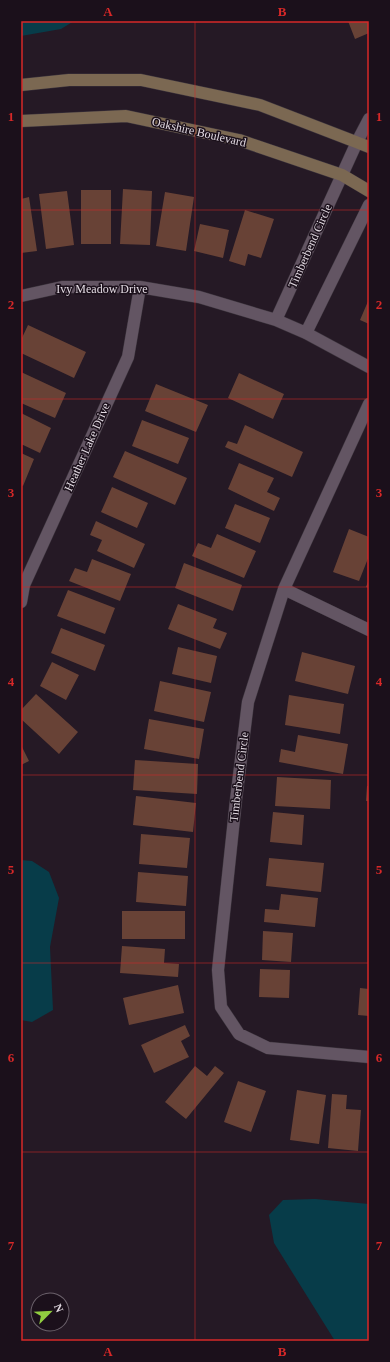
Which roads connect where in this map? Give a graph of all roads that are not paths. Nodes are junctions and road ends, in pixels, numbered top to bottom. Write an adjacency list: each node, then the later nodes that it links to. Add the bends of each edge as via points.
1 (21, 85): 4 (street, via 69,80 141,80 260,105)
2 (369, 119): 4 (street, Timberbend Circle)
3 (21, 121): 6 (street, Oakshire Boulevard, via 126,116 239,140)
4 (357, 142): 5 (street); 6 (street, Timberbend Circle)
5 (369, 147)
6 (342, 175): 7 (street, Oakshire Boulevard); 11 (street, Timberbend Circle)
7 (369, 192)
8 (369, 205): 12 (street)
9 (140, 287): 10 (street, Ivy Meadow Drive, via 62,287); 11 (street, Ivy Meadow Drive, via 199,297); 16 (street, Heather Lake Drive, via 128,357 24,585)
10 (21, 296)
11 (276, 320): 12 (street)
12 (306, 333): 13 (street)
13 (369, 367)
14 (369, 404): 15 (street, Timberbend Circle)
15 (284, 589): 17 (street); 18 (street, Timberbend Circle, via 248,702 218,970 221,1007 239,1034 268,1048)
16 (21, 602)
17 (369, 630)
18 (369, 1057)

